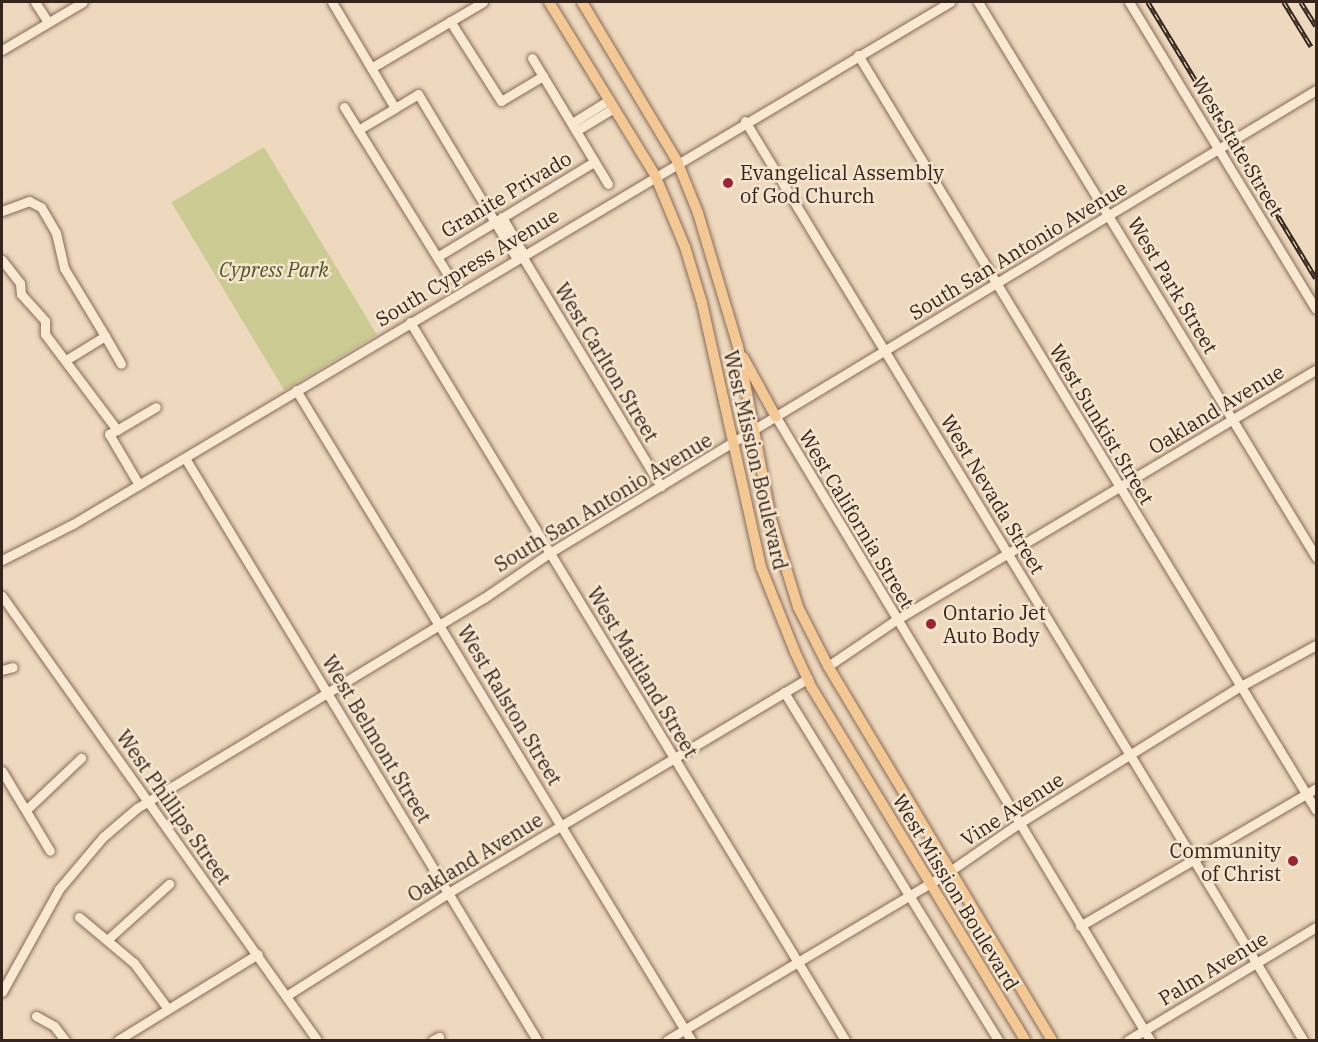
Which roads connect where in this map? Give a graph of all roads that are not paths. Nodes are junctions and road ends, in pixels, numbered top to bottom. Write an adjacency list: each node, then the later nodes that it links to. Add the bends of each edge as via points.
1 (35, 2): 11 (street)
2 (82, 2): 11 (street)
3 (483, 2): 10 (street)
4 (549, 2): 18 (main road, West Mission Boulevard)
5 (582, 2): 25 (main road, West Mission Boulevard)
6 (950, 2): 13 (street, South Cypress Avenue)
7 (978, 2): 30 (street, West Park Street)
8 (1129, 2): 24 (street, West State Street)
9 (336, 3): 15 (street)
10 (450, 21): 15 (street); 16 (street, via 501,101)
11 (48, 22): 12 (street)
12 (2, 50)
13 (858, 55): 21 (street, South Cypress Avenue); 36 (street, West Sunkist Street)
14 (532, 58): 16 (street)
15 (371, 68): 20 (street)
16 (543, 76): 22 (street)
17 (1317, 90): 24 (street, South San Antonio Avenue)
18 (612, 104): 22 (street, Granite Privado); 27 (main road, West Mission Boulevard)
19 (344, 107): 23 (street)
20 (395, 108): 23 (street); 31 (street, West Carlton Street, via 418,94)
21 (745, 121): 25 (street, South Cypress Avenue); 41 (street, West Nevada Street)
22 (574, 127): 26 (street)
23 (358, 130): 33 (street)
24 (1220, 149): 30 (street, South San Antonio Avenue); 37 (street, West State Street)
25 (677, 161): 27 (street, South Cypress Avenue); 40 (main road, West Mission Boulevard, via 719,274)
26 (594, 162): 28 (street); 31 (street, Granite Privado)
27 (655, 175): 32 (street, South Cypress Avenue); 51 (main road, West Mission Boulevard, via 685,247 702,303)
28 (608, 184)
29 (2, 211): 39 (street, via 29,201 41,207 56,233 64,268)
30 (1110, 215): 36 (street, South San Antonio Avenue); 48 (street, West Park Street)
31 (498, 219): 32 (street, West Carlton Street); 33 (street, Granite Privado)
32 (521, 256): 38 (street, South Cypress Avenue); 54 (street, West Carlton Street)
33 (437, 257): 35 (street)
34 (2, 260): 42 (street, via 20,283 21,294 43,319 45,334)
35 (450, 278)
36 (998, 284): 41 (street, South San Antonio Avenue); 55 (street, West Sunkist Street)
37 (1317, 309)
38 (410, 321): 45 (street, South Cypress Avenue); 56 (street, West Maitland Street)
39 (105, 336): 42 (street); 43 (street)
40 (738, 346): 47 (main road); 50 (main road, West Mission Boulevard)
41 (885, 351): 47 (street, South San Antonio Avenue); 57 (street, West Nevada Street)
42 (66, 360): 49 (street)
43 (121, 364)
44 (1317, 370): 48 (street, Oakland Avenue)
45 (296, 390): 52 (street, South Cypress Avenue); 62 (street, West Ralston Street)
46 (156, 407): 49 (street)
47 (776, 417): 50 (street, South San Antonio Avenue); 61 (street, West California Street)
48 (1233, 420): 55 (street, Oakland Avenue); 58 (street, West Park Street)
49 (117, 430): 53 (street, via 109,434)
50 (753, 431): 51 (street, South San Antonio Avenue); 64 (main road, West Mission Boulevard, via 774,530 798,607)
51 (731, 444): 54 (street, South San Antonio Avenue); 67 (main road, West Mission Boulevard, via 760,567)
52 (185, 458): 53 (street, South Cypress Avenue); 69 (street, West Belmont Street)
53 (139, 485): 59 (street, South Cypress Avenue)
54 (661, 486): 56 (street, South San Antonio Avenue)
55 (1119, 487): 57 (street, Oakland Avenue); 68 (street, West Sunkist Street)
56 (551, 552): 62 (street, South San Antonio Avenue); 73 (street, West Maitland Street)
57 (1008, 553): 61 (street, Oakland Avenue); 71 (street, West Nevada Street)
58 (1317, 557)
59 (2, 560)
60 (2, 596): 77 (street, West Phillips Street)
61 (896, 620): 64 (street, Oakland Avenue); 80 (street, West California Street)
62 (440, 624): 69 (street, South San Antonio Avenue); 81 (street, West Ralston Street)
63 (1317, 645): 68 (street, Vine Avenue)
64 (828, 666): 84 (main road, West Mission Boulevard)
65 (13, 667): 66 (street)
66 (2, 670)
67 (808, 678): 70 (street, Oakland Avenue); 85 (main road, West Mission Boulevard)
68 (1241, 686): 71 (street, Vine Avenue); 76 (street, West Sunkist Street)
69 (329, 692): 77 (street, South San Antonio Avenue); 87 (street, West Belmont Street)
70 (784, 692): 73 (street, Oakland Avenue); 88 (street)
71 (1129, 756): 80 (street, Vine Avenue); 83 (street, West Nevada Street)
72 (81, 758): 78 (street)
73 (673, 758): 81 (street, Oakland Avenue); 94 (street, West Maitland Street)
74 (2, 771): 78 (street)
75 (1317, 788): 76 (street)
76 (1307, 794): 79 (street, West Sunkist Street); 83 (street)
77 (149, 801): 93 (street, West Phillips Street); 96 (street, South San Antonio Avenue, via 103,837 59,889)
78 (26, 810): 82 (street)
79 (1317, 810)
80 (1018, 824): 84 (street, Vine Avenue); 90 (street, West California Street)
81 (561, 827): 87 (street, Oakland Avenue); 100 (street, West Ralston Street)
82 (50, 851)
83 (1192, 861): 90 (street); 95 (street, West Nevada Street)
84 (950, 871): 85 (street, Vine Avenue); 111 (main road, West Mission Boulevard)
85 (928, 882): 88 (street, Vine Avenue); 110 (main road, West Mission Boulevard)
86 (169, 884): 92 (street)
87 (448, 893): 97 (street, Oakland Avenue); 105 (street, West Belmont Street)
88 (908, 893): 94 (street, Vine Avenue); 109 (street)
89 (79, 917): 92 (street)
90 (1080, 926): 101 (street, West California Street)
91 (1317, 927): 95 (street, Palm Avenue)
92 (107, 939): 98 (street, via 134,963)
93 (258, 954): 97 (street, West Phillips Street); 98 (street)
94 (797, 960): 100 (street, Vine Avenue); 108 (street, West Maitland Street)
95 (1257, 963): 101 (street, Palm Avenue); 114 (street, West Nevada Street)
96 (2, 992)
97 (286, 996): 104 (street, West Phillips Street)
98 (168, 1009): 103 (street)
99 (36, 1016): 102 (street, via 54,1026)
100 (684, 1030): 106 (street, Vine Avenue); 107 (street, West Ralston Street)
101 (1144, 1030): 112 (street, Palm Avenue); 113 (street, West California Street)
102 (65, 1041)
103 (118, 1041)
104 (317, 1041)
105 (537, 1041)
106 (667, 1041)
107 (691, 1041)
108 (846, 1041)
109 (998, 1041)
110 (1025, 1041)
111 (1052, 1041)
112 (1128, 1041)
113 (1150, 1041)
114 (1303, 1041)

